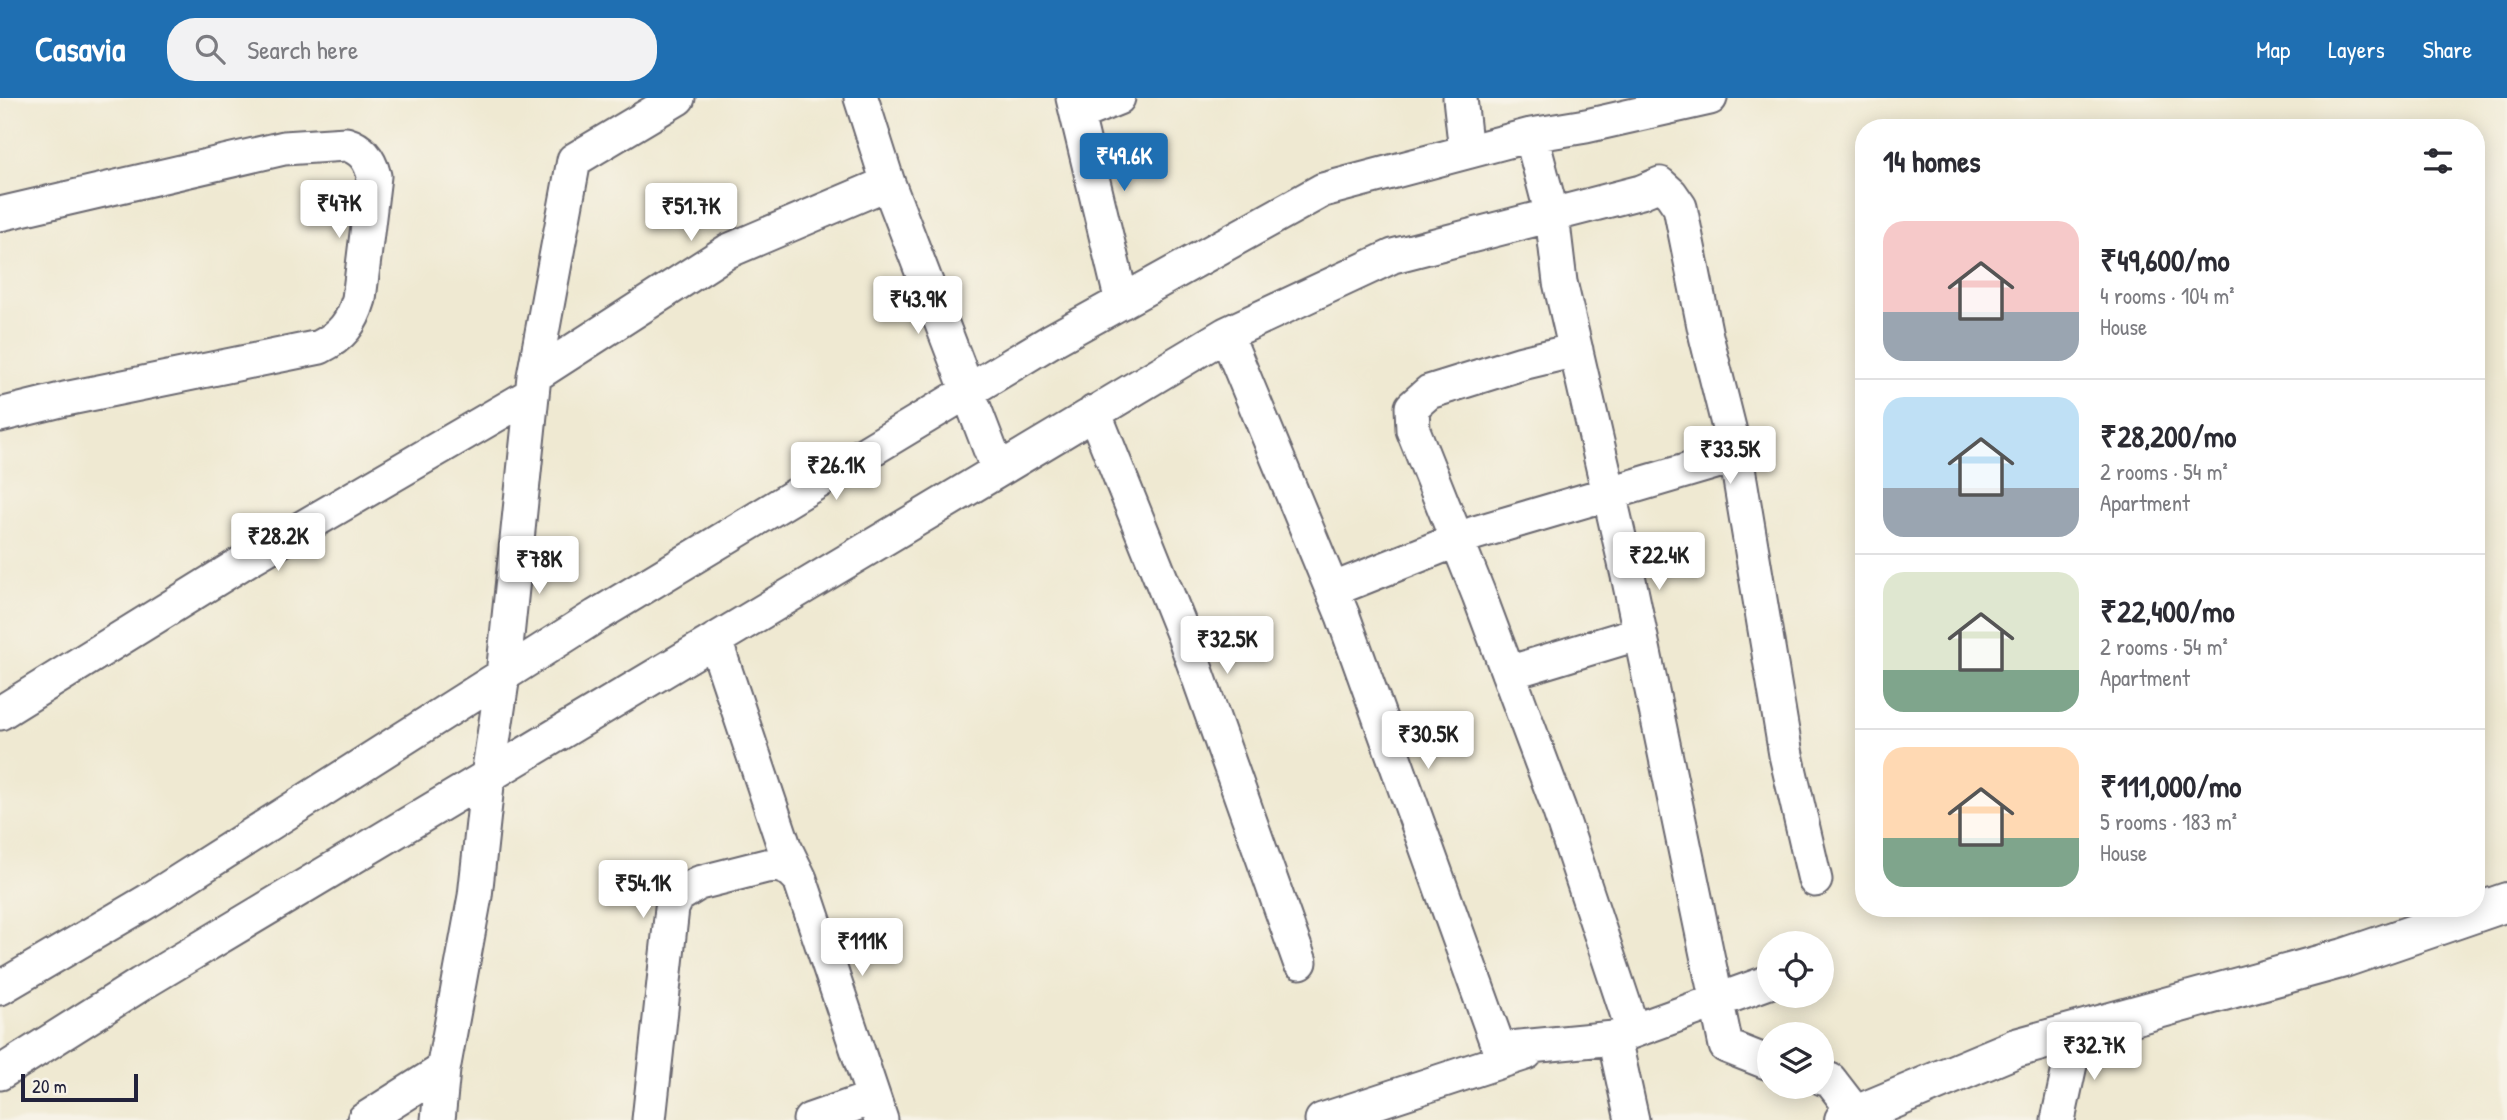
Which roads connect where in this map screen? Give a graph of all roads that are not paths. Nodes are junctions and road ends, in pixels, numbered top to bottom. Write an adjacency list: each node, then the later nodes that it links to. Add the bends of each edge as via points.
1 (678, 98): 15 (street, via 574,160)
2 (861, 98): 9 (street)
3 (1118, 98): 6 (street)
4 (1460, 98): 8 (street)
5 (1710, 98): 7 (street)
6 (1076, 106): 12 (street)
7 (1531, 135): 8 (street); 11 (street)
8 (1466, 152): 12 (street, via 1323,190)
9 (888, 183): 15 (street, via 728,251); 16 (street)
10 (0, 214): 18 (street, via 284,148 346,144 364,154 374,176 359,299 353,317 333,341 320,348)
11 (1552, 215): 13 (street, via 1393,256); 14 (street, via 1560,282); 19 (street, via 1660,184 1671,194 1680,207)
12 (1122, 302): 16 (street)
13 (1226, 334): 17 (street); 23 (street)
14 (1576, 350): 21 (street); 22 (street, via 1429,392 1412,407 1413,429)
15 (533, 385): 27 (street); 28 (street)
16 (968, 391): 20 (street); 27 (street)
17 (1094, 412): 20 (street); 35 (street, via 1184,636)
18 (0, 415)
19 (1736, 456): 21 (street); 31 (street, via 1786,755)
20 (998, 470): 25 (street)
21 (1608, 493): 22 (street); 24 (street)
22 (1456, 541): 23 (street); 26 (street)
23 (1332, 590): 41 (street, via 1499,1049)
24 (1640, 633): 26 (street); 38 (street)
25 (715, 640): 29 (street); 30 (street, via 784,846)
26 (1508, 673): 40 (street, via 1559,809)
27 (503, 675): 29 (street); 37 (street, via 160,893)
28 (0, 713)
29 (488, 776): 43 (street, via 475,896); 44 (street)
30 (800, 878): 46 (street); 50 (street, via 778,865 766,866 699,883 678,896 672,908)
31 (1815, 880)
32 (2507, 902): 33 (street)
33 (2485, 910)
34 (2463, 917): 39 (street, via 2344,958)
35 (1300, 962)
36 (1757, 986): 38 (street)
37 (0, 988)
38 (1716, 1000): 40 (street); 42 (street, via 1726,1046)
39 (2077, 1032): 47 (street, via 2016,1048); 54 (street)
40 (1624, 1035): 41 (street); 53 (street)
41 (1554, 1044): 52 (street)
42 (1757, 1058)
43 (443, 1070): 48 (street); 49 (street)
44 (0, 1073)
45 (1834, 1087): 47 (street)
46 (877, 1109): 51 (street)
47 (1850, 1117)
48 (364, 1120)
49 (438, 1120)
50 (649, 1120)
51 (810, 1120)
52 (1322, 1120)
53 (1632, 1120)
54 (2057, 1120)

